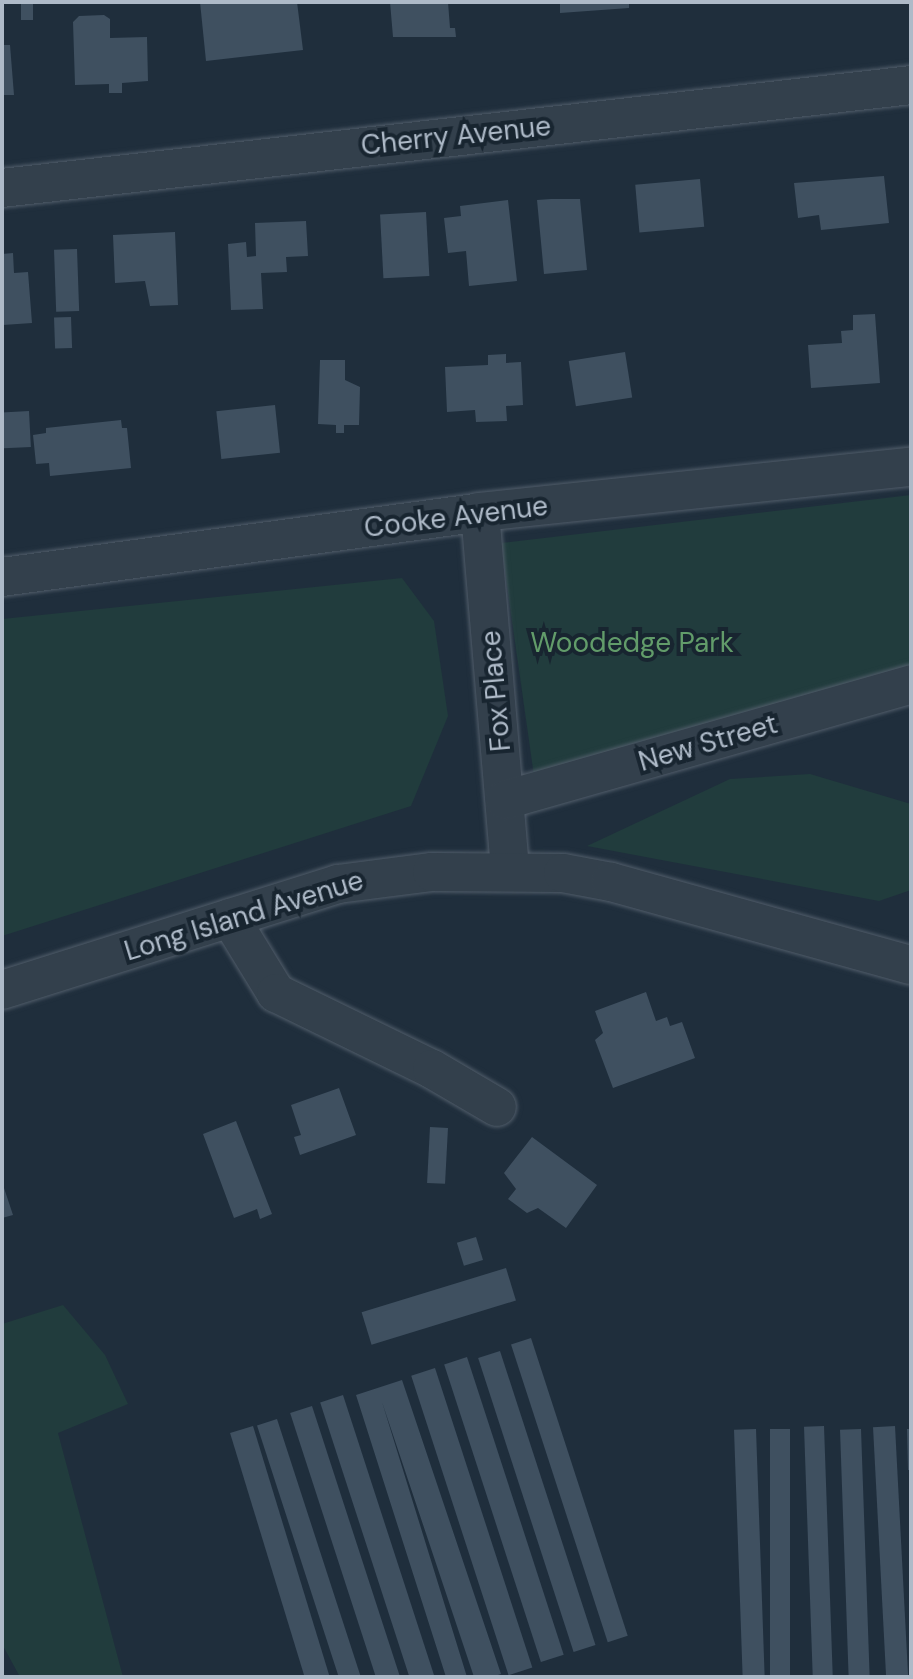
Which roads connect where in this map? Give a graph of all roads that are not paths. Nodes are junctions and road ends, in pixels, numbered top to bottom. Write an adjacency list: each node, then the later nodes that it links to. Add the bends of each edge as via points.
1 (911, 85): 2 (street, Cherry Avenue)
2 (2, 188)
3 (911, 467): 4 (street, Cooke Avenue)
4 (480, 512): 5 (street, Cooke Avenue); 7 (street, Fox Place)
5 (2, 577)
6 (911, 684): 7 (street, New Street)
7 (505, 800): 8 (street, Fox Place)
8 (510, 870): 9 (street, Long Island Avenue, via 386,875); 10 (street, Long Island Avenue, via 563,873 649,890)
9 (230, 918): 11 (street, Long Island Avenue); 12 (street, via 276,993)
10 (911, 965)
11 (2, 990)
12 (497, 1107)

